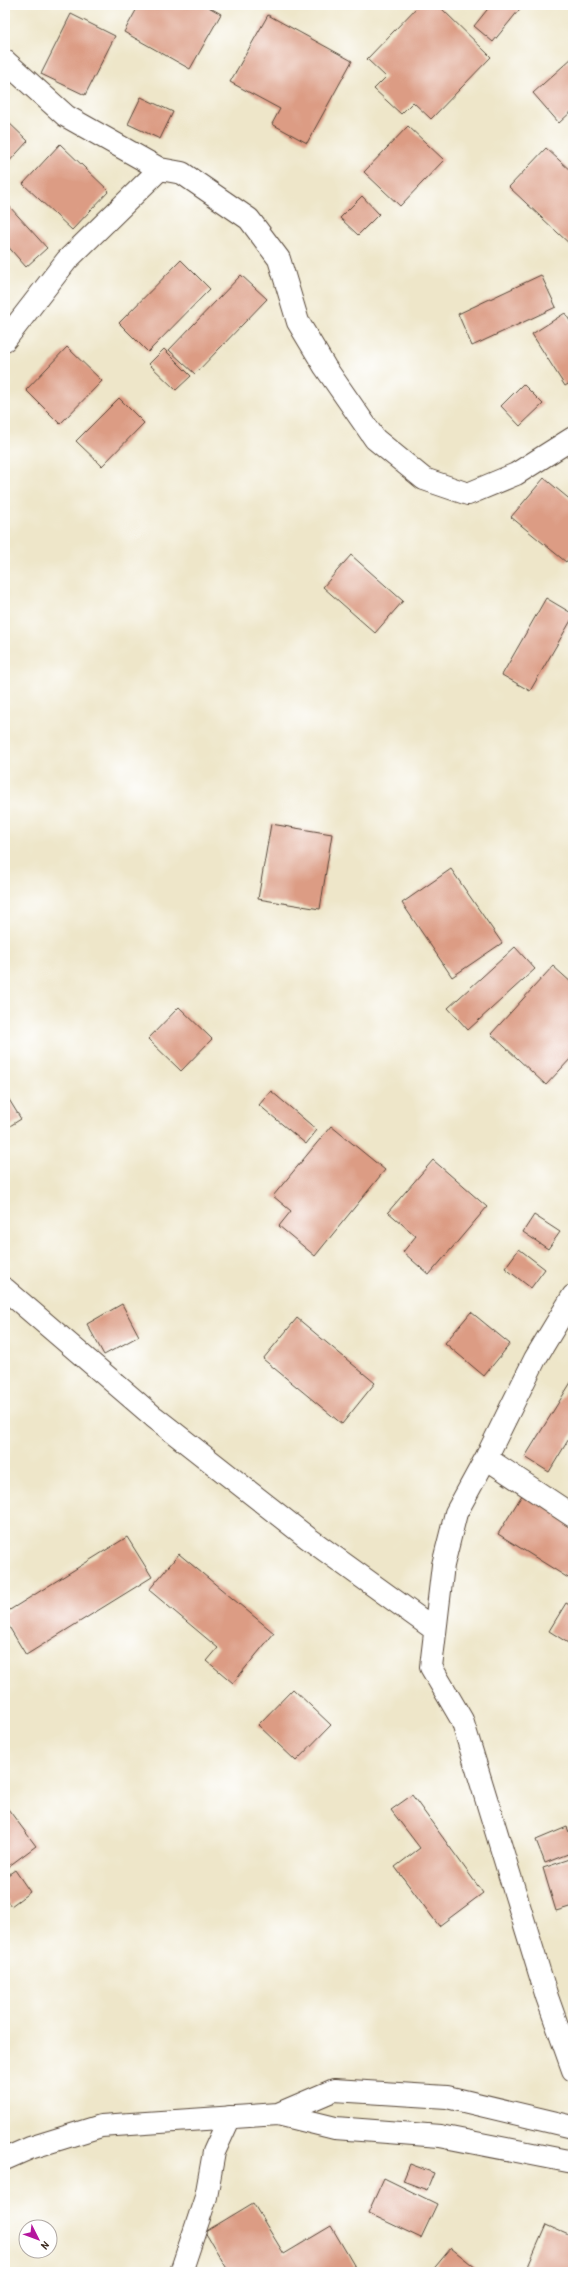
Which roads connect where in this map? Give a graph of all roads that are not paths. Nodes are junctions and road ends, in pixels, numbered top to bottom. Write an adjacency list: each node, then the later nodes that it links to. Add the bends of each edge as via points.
1 (5, 61): 2 (street, via 66,116)
2 (160, 169): 3 (street, via 68,260); 4 (street, via 182,173 249,219 279,259 298,322 325,367 375,440 424,479 468,494 516,474)
3 (5, 340)
4 (573, 438)
5 (5, 1289): 9 (street, via 154,1417 308,1538)
6 (573, 1296): 7 (street, via 535,1358)
7 (486, 1458): 8 (street); 9 (street, via 456,1513 443,1565)
8 (573, 1516)
9 (434, 1629): 10 (street, via 431,1668 462,1720 547,1997)
10 (573, 2070)
11 (278, 2114): 12 (street); 13 (street, via 334,2090 447,2097); 15 (street, via 335,2128 440,2136)
12 (230, 2117): 14 (street, via 102,2126 30,2148); 16 (street, via 214,2152 206,2197)
13 (573, 2126)
14 (5, 2159)
15 (573, 2162)
16 (181, 2272)

